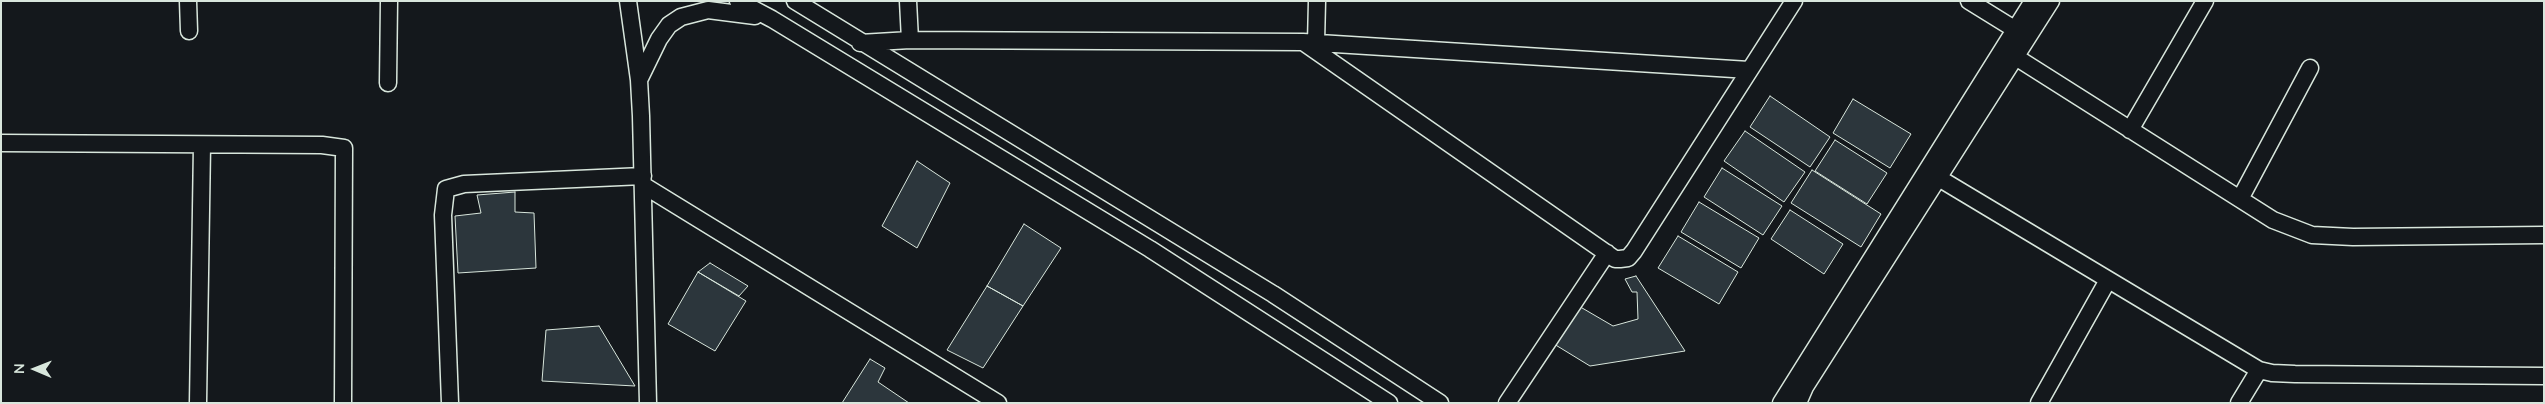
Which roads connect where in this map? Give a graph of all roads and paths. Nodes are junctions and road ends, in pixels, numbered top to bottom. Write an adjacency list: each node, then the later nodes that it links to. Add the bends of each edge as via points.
1 (188, 1): 14 (street)
2 (389, 1): 23 (street)
3 (628, 1): 22 (street)
4 (738, 1): 13 (street)
5 (795, 1): 18 (street)
6 (908, 1): 16 (street)
7 (1317, 1): 17 (street)
8 (1794, 1): 21 (street)
9 (1969, 1): 15 (street)
10 (2033, 1): 15 (street)
11 (2051, 1): 15 (street)
12 (2205, 1): 24 (street)
13 (766, 11): 22 (street, via 708,10 681,18 669,25 659,39); 40 (street, via 1150,249)
14 (189, 31)
15 (2021, 34): 19 (street)
16 (910, 40): 17 (street); 18 (street)
17 (1310, 42): 21 (street); 31 (street)
18 (860, 43): 41 (street, via 1106,190)
19 (2009, 53): 24 (street); 27 (street)
20 (2310, 68): 29 (street)
21 (1749, 70): 31 (street, via 1634,251 1628,258 1620,259)
22 (639, 80): 28 (street)
23 (388, 83)
24 (2130, 130): 29 (street)
25 (1, 144): 26 (street)
26 (202, 145): 35 (street); 36 (street, via 322,145 344,148)
27 (1933, 175): 32 (street); 43 (street); 44 (street)
28 (643, 180): 37 (street, via 464,184 446,189 443,215); 38 (street); 39 (street)
29 (2240, 199): 30 (street, via 2273,220 2312,235)
30 (2544, 235)
31 (1607, 253): 42 (street)
32 (2108, 280): 33 (street); 45 (street)
33 (2260, 370): 34 (street, via 2272,374); 46 (street)
34 (2544, 376)
35 (198, 403)
36 (343, 403)
37 (450, 403)
38 (648, 403)
39 (998, 403)
40 (1389, 403)
41 (1440, 403)
42 (1507, 403)
43 (1781, 403)
44 (1798, 403)
45 (2039, 403)
46 (2239, 403)

